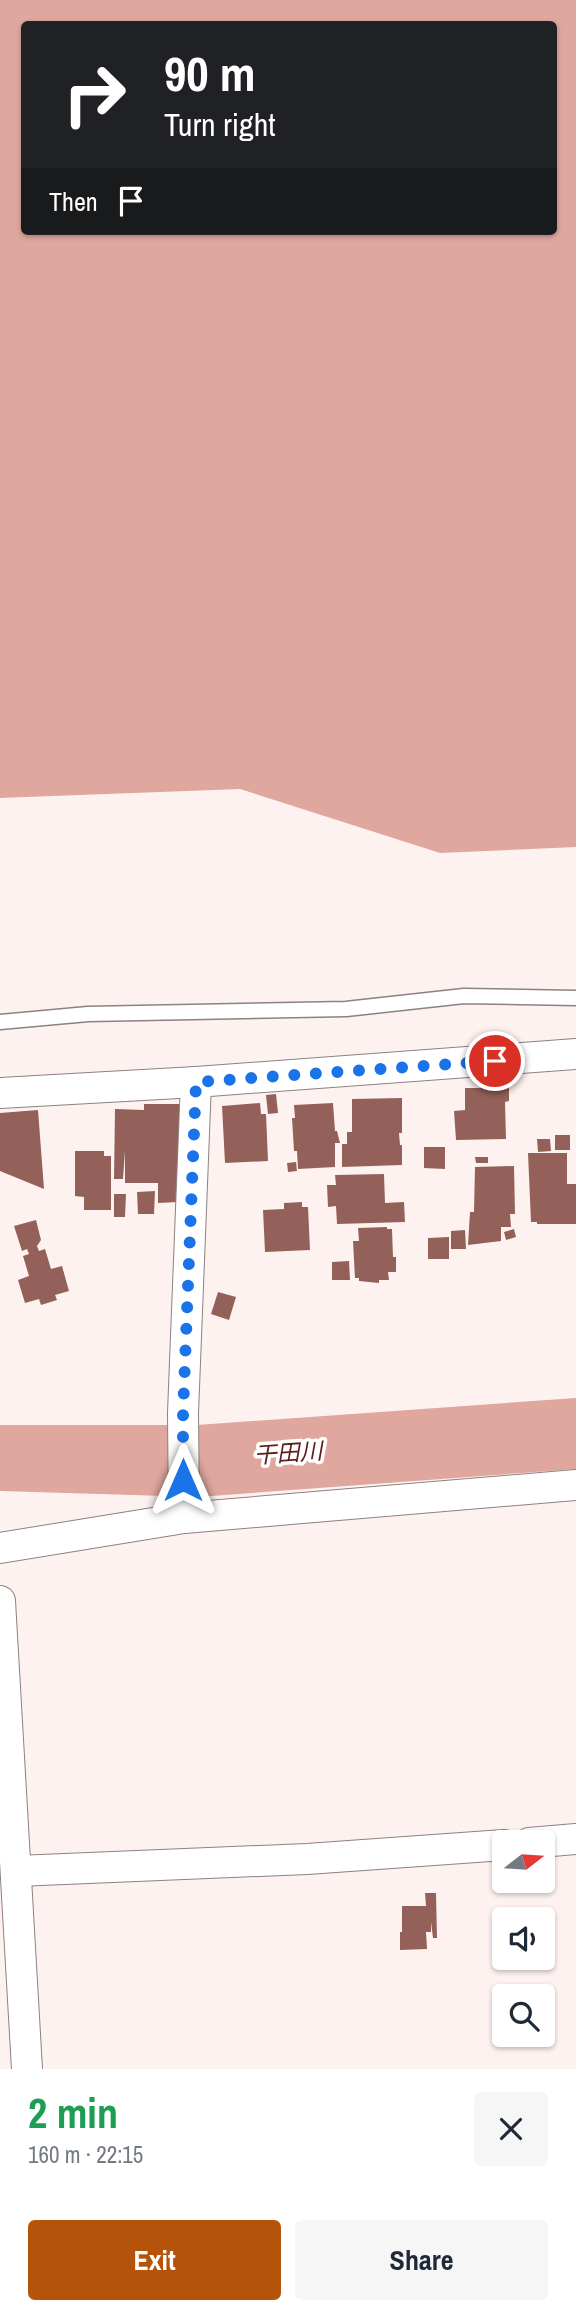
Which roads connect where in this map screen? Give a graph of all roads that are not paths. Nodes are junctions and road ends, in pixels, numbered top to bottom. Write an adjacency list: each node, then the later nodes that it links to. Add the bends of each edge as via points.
1 (576, 998): 2 (lane, via 464,996 346,1009 88,1014)
2 (0, 1022)
3 (576, 1054): 4 (street)
4 (196, 1082): 5 (street); 7 (street, via 183,1413)
5 (0, 1093)
6 (576, 1485): 7 (street)
7 (184, 1510): 8 (street)
8 (0, 1548)
9 (0, 1601): 13 (street)
10 (576, 1839): 11 (street)
11 (555, 1841)
12 (492, 1845): 13 (street, via 307,1859)
13 (17, 1871): 14 (street)
14 (27, 2069)

